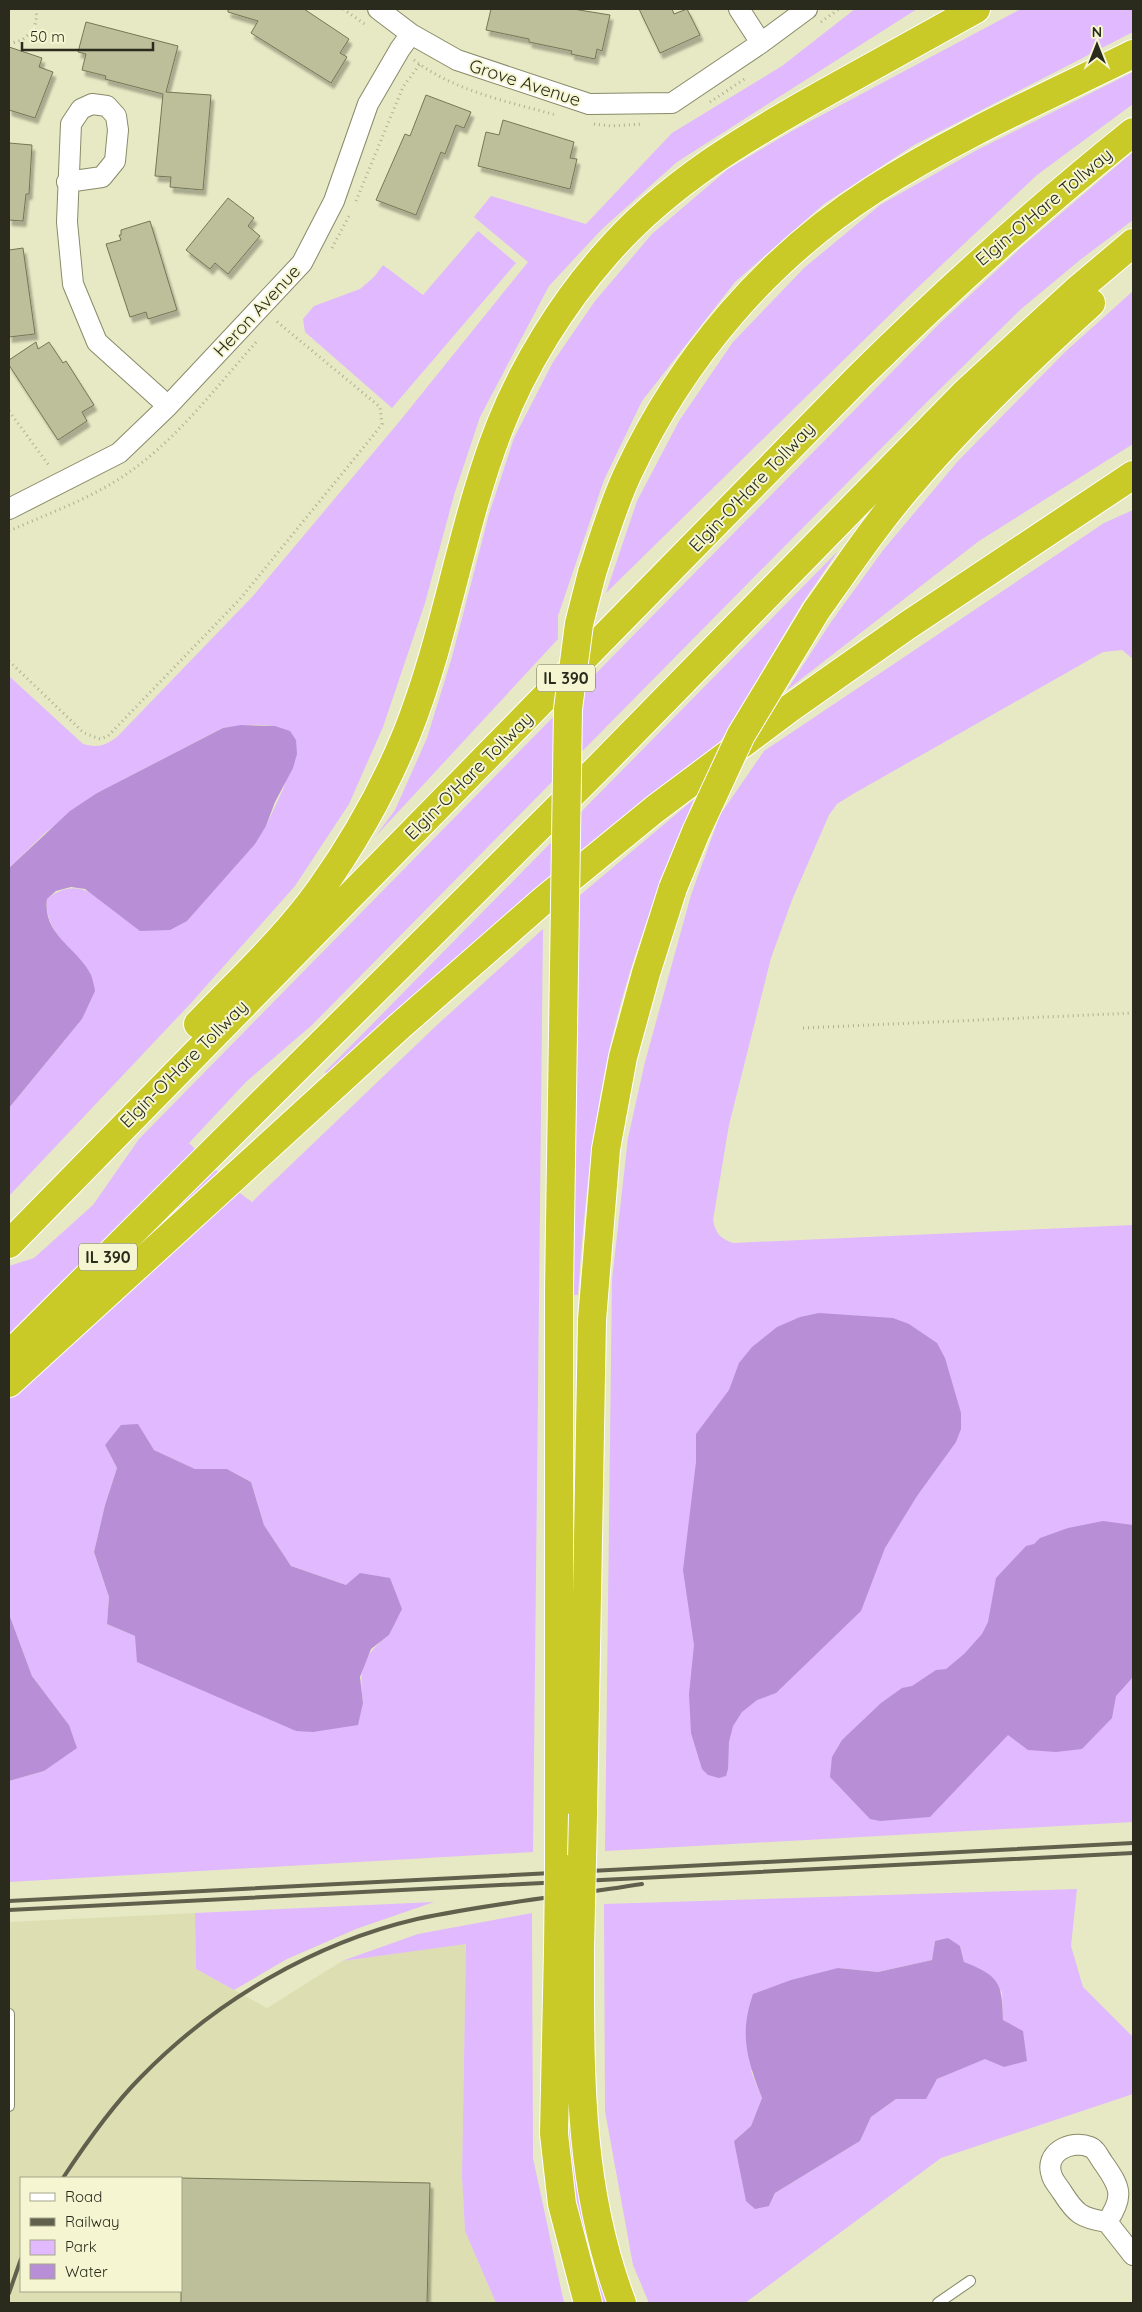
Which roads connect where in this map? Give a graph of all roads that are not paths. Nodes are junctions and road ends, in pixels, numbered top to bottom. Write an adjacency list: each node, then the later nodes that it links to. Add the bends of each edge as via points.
1 (378, 9): 5 (street, Grove Avenue)
2 (739, 9): 6 (street)
3 (807, 9): 6 (street, Grove Avenue)
4 (976, 9): 15 (highway, via 707,163 642,217 605,255 570,299 536,354 500,426 413,717 378,793 347,849 318,892 274,943 88,1141)
5 (411, 34): 6 (street, Grove Avenue, via 457,60 589,104 672,103); 12 (street, Heron Avenue, via 368,104 334,201 302,263)
6 (761, 43)
7 (1133, 54): 19 (highway, bridge, via 954,143 873,190 818,230 758,283 707,342 650,429 624,483 592,573 579,624 568,709 560,1290)
8 (1133, 132): 15 (highway, Elgin-O'Hare Tollway / IL 390, via 1060,191 922,314)
9 (67, 182): 12 (street, via 73,284 97,342)
10 (1133, 243): 17 (highway, IL 390, via 1069,297 965,394 596,770)
11 (1133, 266): 19 (highway, bridge, via 1020,368 878,523 816,611 741,735 673,888 622,1057 606,1149 592,1320)
12 (168, 406): 14 (street, Heron Avenue, via 119,453)
13 (1133, 475): 18 (highway, via 790,708 655,809 545,899 401,1025)
14 (9, 509)
15 (68, 1181): 16 (highway, Elgin-O'Hare Tollway / IL 390)
16 (11, 1241)
17 (9, 1355)
18 (9, 1383)
19 (571, 1814): 20 (highway, bridge)
20 (569, 1950): 26 (highway, via 554,2134 562,2204); 27 (highway, via 584,2134 599,2225)
21 (9, 2014): 22 (lane)
22 (9, 2106)
23 (1107, 2222): 24 (street)
24 (1133, 2255)
25 (970, 2281): 28 (lane)
26 (588, 2303)
27 (622, 2303)
28 (938, 2303)

